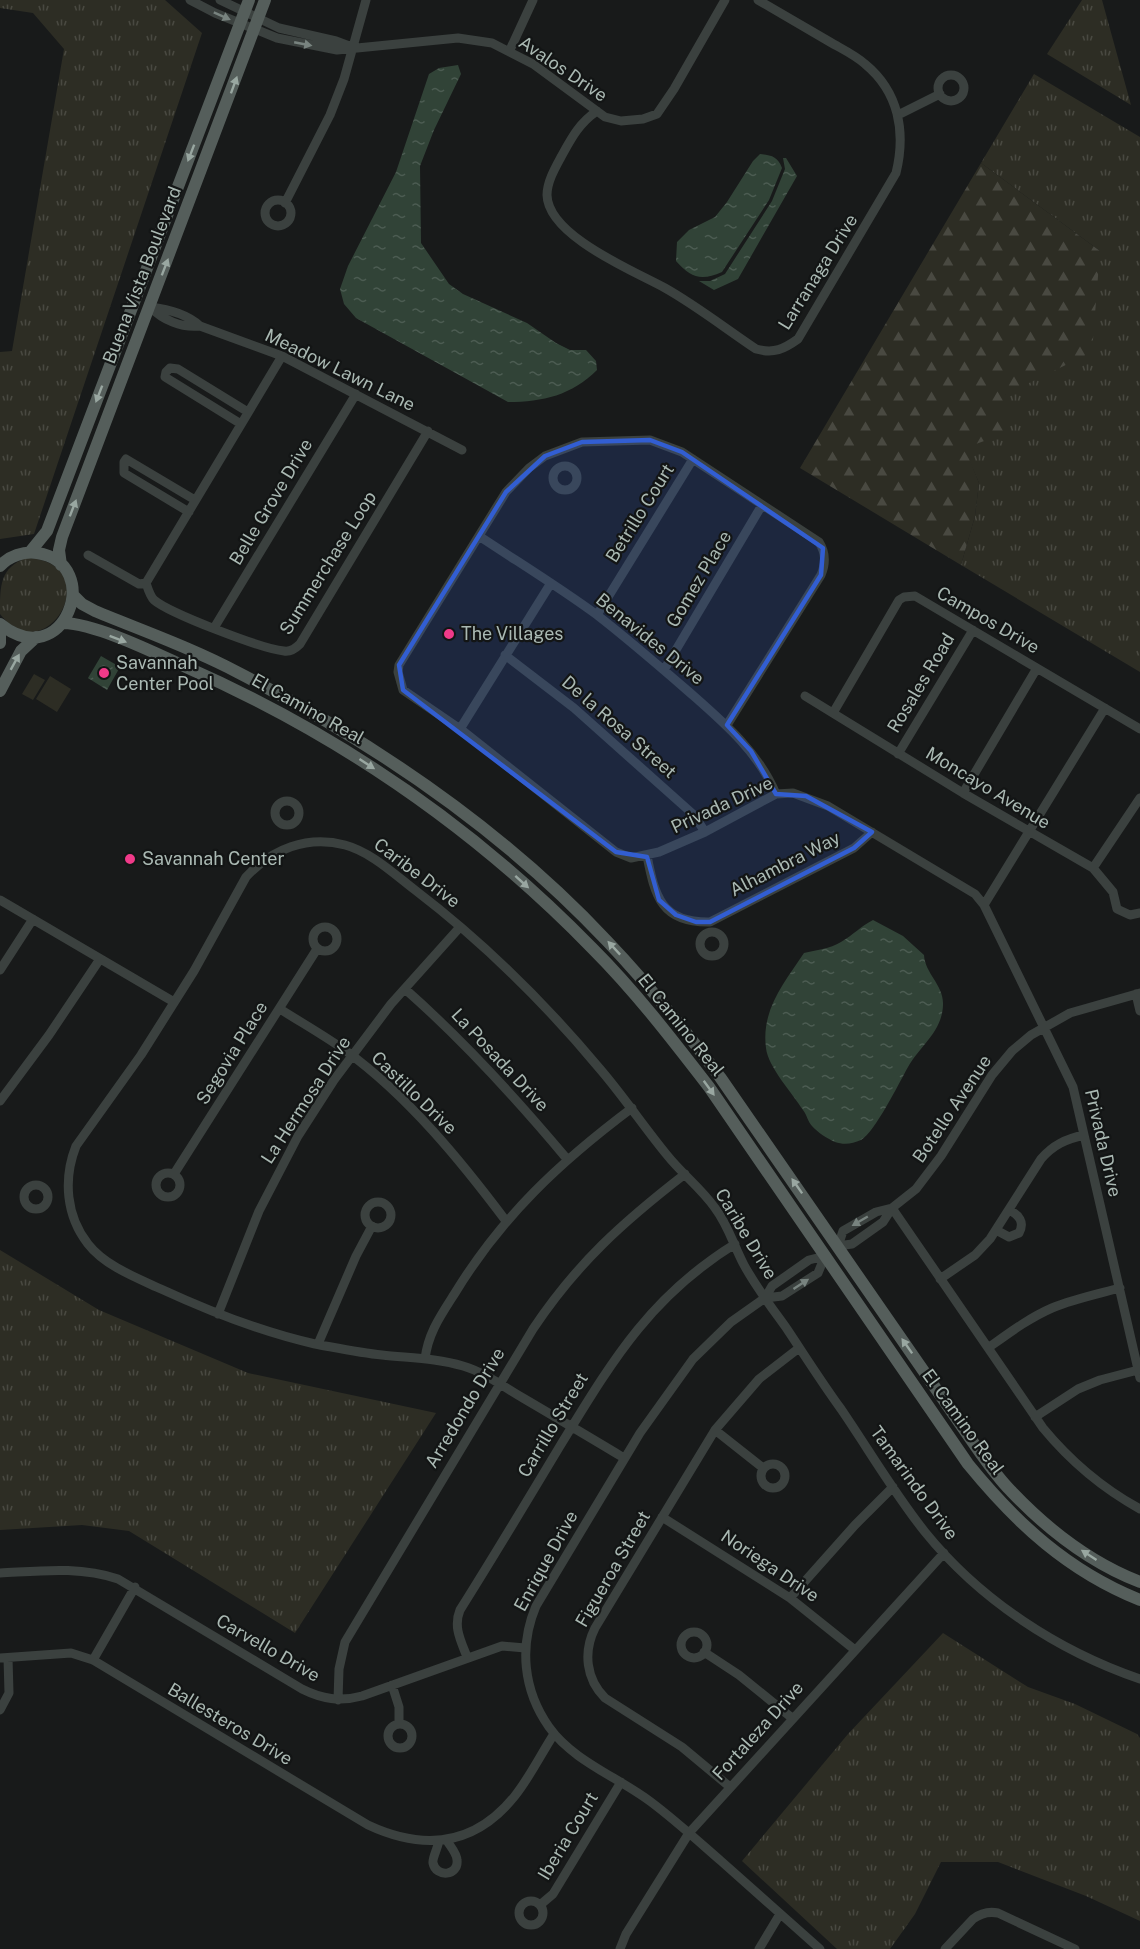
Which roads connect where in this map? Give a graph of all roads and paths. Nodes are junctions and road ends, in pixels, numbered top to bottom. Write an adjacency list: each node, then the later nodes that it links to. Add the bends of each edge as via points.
1 (190, 0): 8 (street, one-way to 8)
2 (220, 0): 8 (street)
3 (265, 0): 9 (main road, Buena Vista Boulevard)
4 (366, 0): 10 (street)
5 (533, 0): 11 (street)
6 (726, 0): 13 (street, Avalos Drive, via 657,114 621,122)
7 (758, 0): 14 (street, Larranaga Drive, via 865,63 883,82)
8 (245, 12): 9 (street, Avalos Drive); 16 (main road, Buena Vista Boulevard, one-way to 16)
9 (256, 23): 10 (street, Avalos Drive, via 291,42 337,50); 17 (main road, Buena Vista Boulevard, one-way to 9)
10 (354, 48): 11 (street, Avalos Drive, via 458,38 492,43); 15 (street, via 330,115)
11 (509, 52): 13 (street, Avalos Drive, via 533,64)
12 (940, 93): 14 (street)
13 (597, 111): 14 (street, Larranaga Drive, via 577,128 552,173 547,195 551,210 564,229 597,252 667,289 756,349 767,352 779,351 798,339 896,173 901,142)
14 (898, 115)
15 (285, 203)
16 (135, 301): 17 (main road); 31 (main road, Buena Vista Boulevard, one-way to 31, via 47,531)
17 (150, 307): 18 (street, Meadow Lawn Lane, via 164,308 200,326); 34 (main road, Buena Vista Boulevard, one-way to 17, via 62,537)
18 (282, 356): 19 (street, Meadow Lawn Lane); 20 (street)
19 (356, 394): 22 (street, Meadow Lawn Lane); 41 (street, Belle Grove Drive)
20 (248, 412): 21 (street); 21 (street, via 178,369 166,372 165,377)
21 (241, 424): 27 (street)
22 (428, 431): 23 (street, Meadow Lawn Lane); 41 (street, Summerchase Loop, via 296,648 285,652)
23 (462, 450)
24 (559, 451): 25 (street, Privada Drive, via 582,442 650,440); 26 (street); 30 (street, Privada Drive, via 545,456 514,483)
25 (693, 459): 28 (street, Privada Drive); 38 (street, Betrillo Court)
26 (563, 466)
27 (195, 500): 29 (street); 29 (street, via 126,459 124,462 124,473)
28 (762, 505): 50 (street, Gomez Place); 55 (street, Privada Drive, via 819,542 825,555 824,567)
29 (189, 512): 35 (street)
30 (479, 536): 36 (street, Benavides Drive); 56 (street, Privada Drive, via 398,672 403,690)
31 (30, 552): 33 (main road); 34 (main road)
32 (88, 555): 35 (street, via 139,584)
33 (1, 563)
34 (61, 565): 37 (main road)
35 (146, 583): 41 (street, Summerchase Loop, via 152,598 162,605)
36 (550, 583): 38 (street, Benavides Drive); 47 (street)
37 (74, 595): 39 (main road); 46 (main road, El Camino Real, via 95,611)
38 (597, 615): 50 (street, Benavides Drive)
39 (63, 623): 44 (main road); 48 (main road, El Camino Real, one-way to 48, via 86,626)
40 (0, 624): 44 (main road, via 10,632)
41 (214, 628)
42 (0, 629): 45 (main road)
43 (973, 630): 49 (street, Campos Drive); 54 (street, Campos Drive, via 915,596 904,597); 58 (street, Rosales Road)
44 (36, 637): 51 (main road, one-way to 44, via 21,651)
45 (0, 643)
46 (173, 643): 48 (main road); 99 (main road, El Camino Real, one-way to 46, via 682,1026 606,939 551,886 470,818 376,750 236,671)
47 (505, 655): 56 (street); 64 (street, De la Rosa Street, via 574,708 694,814)
48 (167, 658): 100 (main road, El Camino Real, one-way to 100, via 243,693 368,764 464,833 558,914 673,1040)
49 (1037, 668): 53 (street, Campos Drive); 59 (street)
50 (664, 670): 55 (street, Benavides Drive)
51 (0, 691)
52 (805, 696): 54 (street, Moncayo Avenue)
53 (1105, 708): 57 (street, Campos Drive); 66 (street)
54 (833, 713): 58 (street, Moncayo Avenue)
55 (727, 725): 60 (street, Benavides Drive, via 751,752)
56 (460, 729): 68 (street, Privada Drive, via 616,852 632,858)
57 (1140, 729)
58 (898, 753): 59 (street, Moncayo Avenue)
59 (963, 793): 66 (street, Moncayo Avenue)
60 (776, 794): 64 (street, Privada Drive); 65 (street, Privada Drive, via 806,796)
61 (1140, 798): 62 (street)
62 (1136, 814): 69 (street)
63 (289, 826): 67 (street)
64 (705, 832): 68 (street, Privada Drive)
65 (872, 832): 68 (street, Alhambra Way, via 854,848 710,927 667,909 656,895); 71 (street, Privada Drive, via 975,894)
66 (1030, 832): 69 (street, Moncayo Avenue); 71 (street)
67 (295, 845): 74 (street, Caribe Drive, via 333,843 360,851); 80 (street, Caribe Drive, via 270,856 246,877)
68 (647, 855)
69 (1093, 868): 72 (street, Moncayo Avenue, via 1113,892 1117,909 1130,915)
70 (0, 900): 73 (street)
71 (984, 905): 83 (street, Privada Drive)
72 (1140, 913)
73 (33, 919): 76 (street); 77 (street)
74 (460, 927): 78 (street, La Hermosa Drive); 86 (street, Caribe Drive, via 541,1003)
75 (317, 949): 81 (street, Segovia Place)
76 (100, 959): 80 (street); 85 (street)
77 (0, 970)
78 (405, 989): 84 (street, La Hermosa Drive); 88 (street, La Posada Drive, via 500,1081)
79 (1138, 993): 82 (street); 83 (street, Botello Avenue, via 1070,1013)
80 (174, 1002): 91 (street, Caribe Drive, via 76,1146)
81 (280, 1010): 84 (street, Castillo Drive); 89 (street, Segovia Place)
82 (1140, 1011)
83 (1044, 1026): 87 (street, Privada Drive, via 1073,1087); 93 (street, Botello Avenue, via 1011,1052 925,1178)
84 (352, 1056): 95 (street, Castillo Drive, via 435,1134); 104 (street, La Hermosa Drive, via 298,1136 273,1182)
85 (0, 1101)
86 (632, 1108): 88 (street); 90 (street, Caribe Drive)
87 (1084, 1135): 94 (street, via 1049,1150); 102 (street, Privada Drive)
88 (567, 1159): 95 (street)
89 (174, 1174)
90 (685, 1174): 98 (street, Caribe Drive, via 714,1207); 110 (street, Arredondo Drive, via 627,1219 583,1263 550,1305)
91 (68, 1193): 92 (street); 104 (street, Caribe Drive, via 79,1231 102,1257 140,1280)
92 (48, 1195)
93 (892, 1208): 99 (street, Botello Avenue, via 883,1222 852,1244); 99 (street, Botello Avenue, one-way to 99, via 876,1212 843,1231); 101 (street)
94 (1009, 1210): 97 (street); 97 (street, via 1021,1221 1021,1231 1009,1237)
95 (506, 1221): 108 (street, via 432,1330)
96 (372, 1226): 105 (street)
97 (996, 1230): 101 (street, via 975,1255)
98 (735, 1244): 103 (street, Caribe Drive); 112 (street, Carrillo Street, via 702,1266 640,1326)
99 (838, 1246): 100 (main road); 121 (main road, El Camino Real, one-way to 99, via 1065,1540 1009,1490)
100 (825, 1256): 103 (street, Enrique Drive, via 809,1260 772,1286); 103 (street, Enrique Drive, one-way to 100, via 782,1296 818,1273); 124 (main road, El Camino Real, via 968,1464 998,1500 1054,1552 1095,1578)
101 (940, 1279): 107 (street)
102 (1120, 1288): 107 (street, via 1051,1309); 109 (street, Privada Drive)
103 (765, 1298): 106 (street, Tamarindo Drive); 114 (street, Enrique Drive, via 731,1322 693,1359)
104 (218, 1314): 105 (street, Caribe Drive)
105 (318, 1344): 108 (street, Caribe Drive)
106 (799, 1348): 113 (street, Figueroa Street, via 759,1379); 116 (street, Tamarindo Drive)
107 (988, 1348): 111 (street)
108 (425, 1359): 110 (street, Caribe Drive, via 464,1366)
109 (1139, 1374): 111 (street, via 1100,1380 1078,1389)
110 (499, 1384): 112 (street, Caribe Drive); 133 (street, Arredondo Drive, via 345,1642)
111 (1035, 1417): 117 (street, via 1083,1471)
112 (572, 1427): 114 (street, Caribe Drive); 128 (street, Carrillo Street, via 460,1610 457,1632)
113 (715, 1431): 115 (street); 118 (street, Figueroa Street)
114 (624, 1458): 125 (street, Enrique Drive, via 536,1606)
115 (763, 1468)
116 (893, 1487): 119 (street, Tamarindo Drive); 123 (street)
117 (1140, 1509)
118 (662, 1517): 123 (street, Noriega Drive); 139 (street, Figueroa Street, via 595,1628 589,1644 588,1666 605,1698 690,1753)
119 (944, 1553): 126 (street, Fortaleza Drive); 131 (street, Tamarindo Drive, via 982,1590 1028,1624 1101,1665)
120 (0, 1574): 122 (street, Carvello Drive, via 71,1569 91,1571)
121 (1140, 1582)
122 (135, 1587): 130 (street); 133 (street, Carvello Drive, via 302,1689)
123 (790, 1598): 126 (street, Noriega Drive)
124 (1140, 1599)
125 (525, 1648): 128 (street, Carvello Drive, via 502,1646); 137 (street, Enrique Drive, via 532,1696)
126 (855, 1650): 135 (street, Fortaleza Drive)
127 (704, 1652): 135 (street)
128 (466, 1657): 132 (street, Carvello Drive)
129 (4, 1658): 130 (street, Ballesteros Drive, via 71,1653); 134 (street, via 9,1694)
130 (93, 1660): 137 (street, Ballesteros Drive, via 368,1825 404,1839 442,1840 472,1831 500,1812 516,1795)
131 (1140, 1679)
132 (392, 1685): 133 (street, Carvello Drive); 136 (street, via 399,1707)
133 (338, 1700)
134 (0, 1710)
135 (792, 1718): 139 (street, Fortaleza Drive)
136 (399, 1724)
137 (554, 1734): 138 (street, Enrique Drive, via 575,1753)
138 (621, 1782): 140 (street, Enrique Drive); 141 (street, Iberia Court, via 553,1894)
139 (730, 1787): 140 (street, Fortaleza Drive)
140 (688, 1833): 142 (street, Enrique Drive); 143 (street, Fortaleza Drive)
141 (540, 1905)
142 (780, 1914): 144 (street); 145 (street, Enrique Drive)
143 (620, 1949)
144 (759, 1949)
145 (820, 1949)
146 (945, 1949): 147 (street, via 973,1919 991,1912)
147 (1075, 1949)

